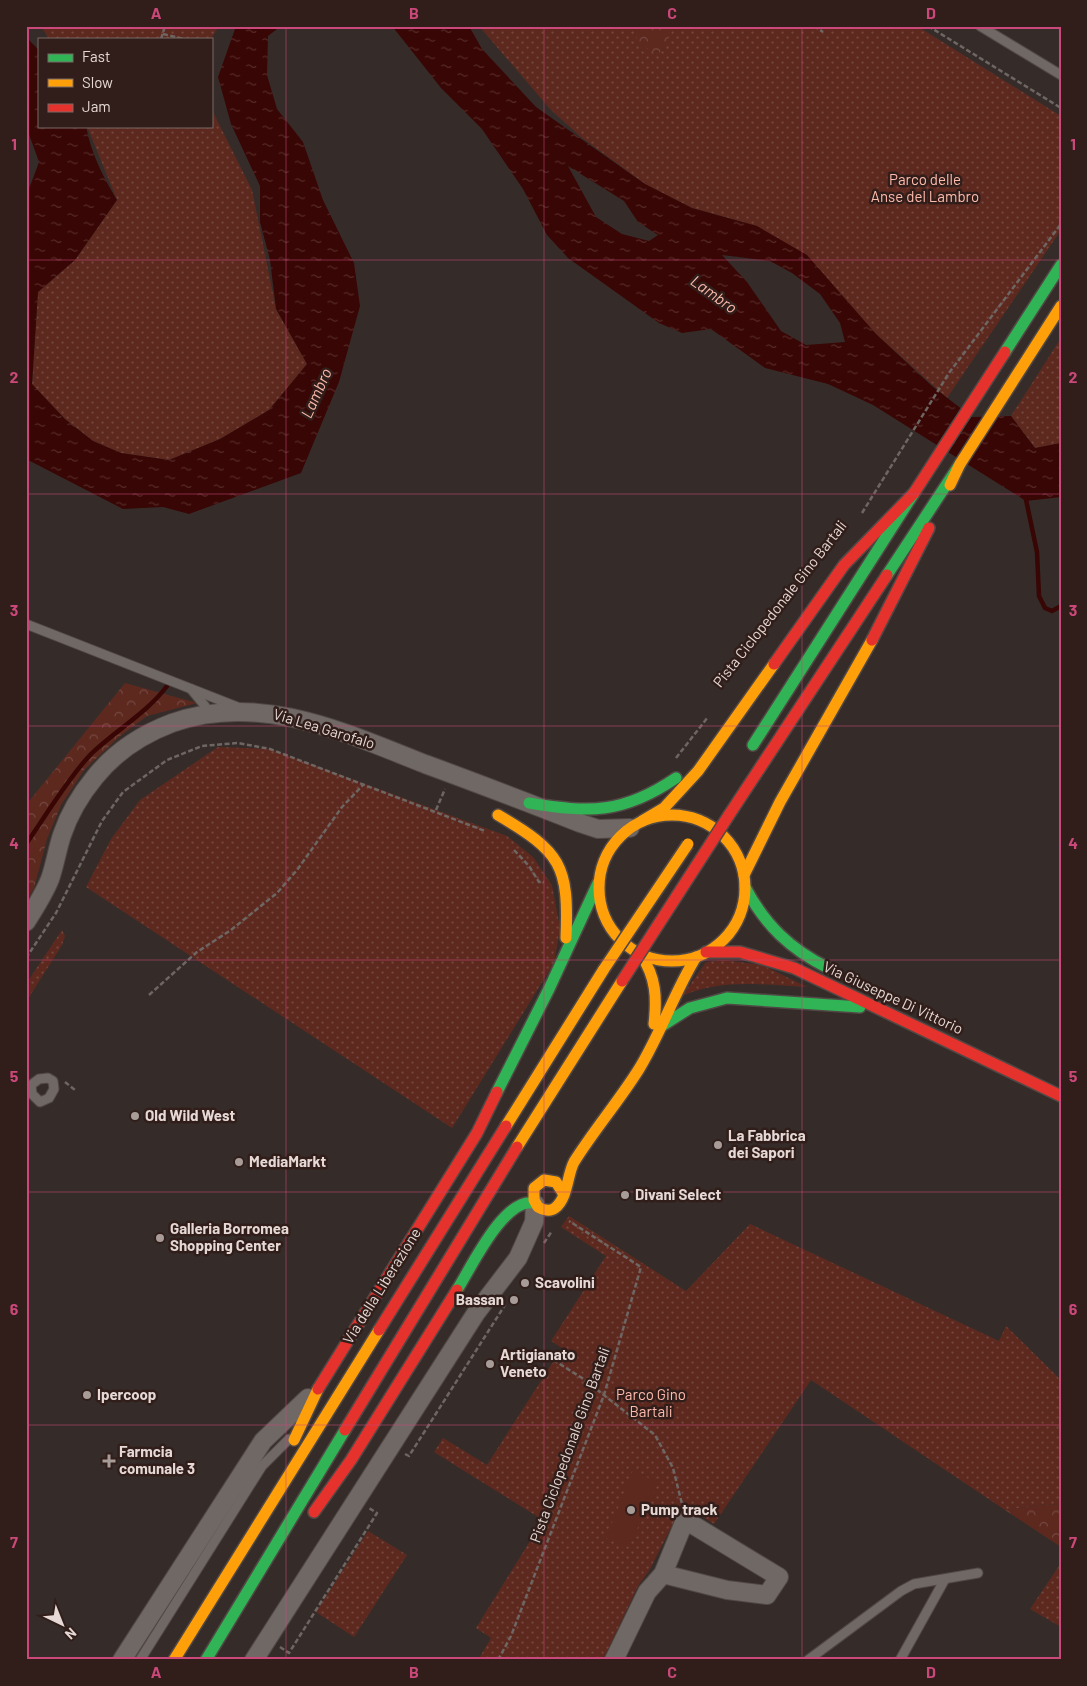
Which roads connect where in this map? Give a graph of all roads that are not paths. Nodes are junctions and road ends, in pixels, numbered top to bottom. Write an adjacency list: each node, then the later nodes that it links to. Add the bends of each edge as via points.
1 (980, 26): 2 (lane)
2 (1061, 75)
3 (1061, 265): 6 (main road)
4 (1061, 306): 5 (main road)
5 (960, 464): 17 (main road, via 884,619 780,802); 42 (main road, bridge, via 622,981 484,1200)
6 (914, 493): 9 (main road, via 844,565); 12 (main road)
7 (26, 624): 8 (lane)
8 (189, 687): 10 (lane); 11 (lane, via 205,706)
9 (754, 692): 13 (main road, via 704,753 673,781 646,797 606,810 585,811); 16 (main road, via 686,786 664,808)
10 (249, 711): 11 (street, Via Lea Garofalo); 13 (street, Via Lea Garofalo, via 294,717 347,733)
11 (207, 714): 20 (street, Via Lea Garofalo, via 192,716 149,732 96,776 72,813 50,880)
12 (746, 756)
13 (529, 803): 16 (street, Via Lea Garofalo, via 598,828)
14 (709, 814): 37 (main road, bridge, via 604,969)
15 (498, 816): 23 (main road, via 536,837 558,861 568,900)
16 (636, 824): 17 (main road, via 660,815 696,818 713,827 733,847); 18 (main road, via 616,840 605,856)
17 (744, 874): 19 (main road)
18 (598, 883): 21 (main road, via 600,903 610,928 620,940); 23 (main road, Via della Liberazione)
19 (745, 886): 22 (main road, via 740,914 734,926 725,938); 24 (main road, Via Giuseppe Di Vittorio, via 766,924 778,936)
20 (26, 922)
21 (642, 955): 22 (main road, via 668,961); 27 (main road, via 655,981)
22 (701, 955): 25 (main road, Via Giuseppe Di Vittorio, via 728,949 757,954 794,968); 26 (main road, via 680,982)
23 (565, 956): 34 (main road, Via della Liberazione, via 477,1133)
24 (839, 974)
25 (877, 1009): 26 (main road, via 727,998 690,1008); 28 (main road, Via Giuseppe Di Vittorio)
26 (660, 1027): 27 (main road)
27 (651, 1046): 29 (main road)
28 (1061, 1096)
29 (586, 1145): 30 (main road, via 565,1166); 32 (main road, via 572,1167)
30 (544, 1180): 31 (main road, via 533,1190); 32 (main road, via 556,1182)
31 (535, 1203): 32 (main road, via 546,1211); 33 (street, via 534,1222); 36 (main road, via 520,1203 500,1222 338,1480)
32 (559, 1210): 33 (street)
33 (518, 1258): 47 (street, via 476,1313)
34 (318, 1389): 35 (main road); 43 (street, Via della Liberazione, via 263,1441)
35 (298, 1430): 37 (main road); 44 (lane, via 262,1466)
36 (306, 1521)
37 (259, 1524): 45 (main road)
38 (294, 1536): 42 (main road)
39 (978, 1573): 41 (lane)
40 (662, 1574): 40 (street, via 727,1590 767,1595 779,1577 685,1520); 48 (street, via 647,1592)
41 (945, 1579): 49 (lane, via 914,1584 901,1591); 50 (lane)
42 (241, 1604): 46 (main road)
43 (122, 1660)
44 (140, 1660)
45 (174, 1660)
46 (206, 1660)
47 (254, 1660)
48 (614, 1660)
49 (808, 1660)
50 (900, 1660)

